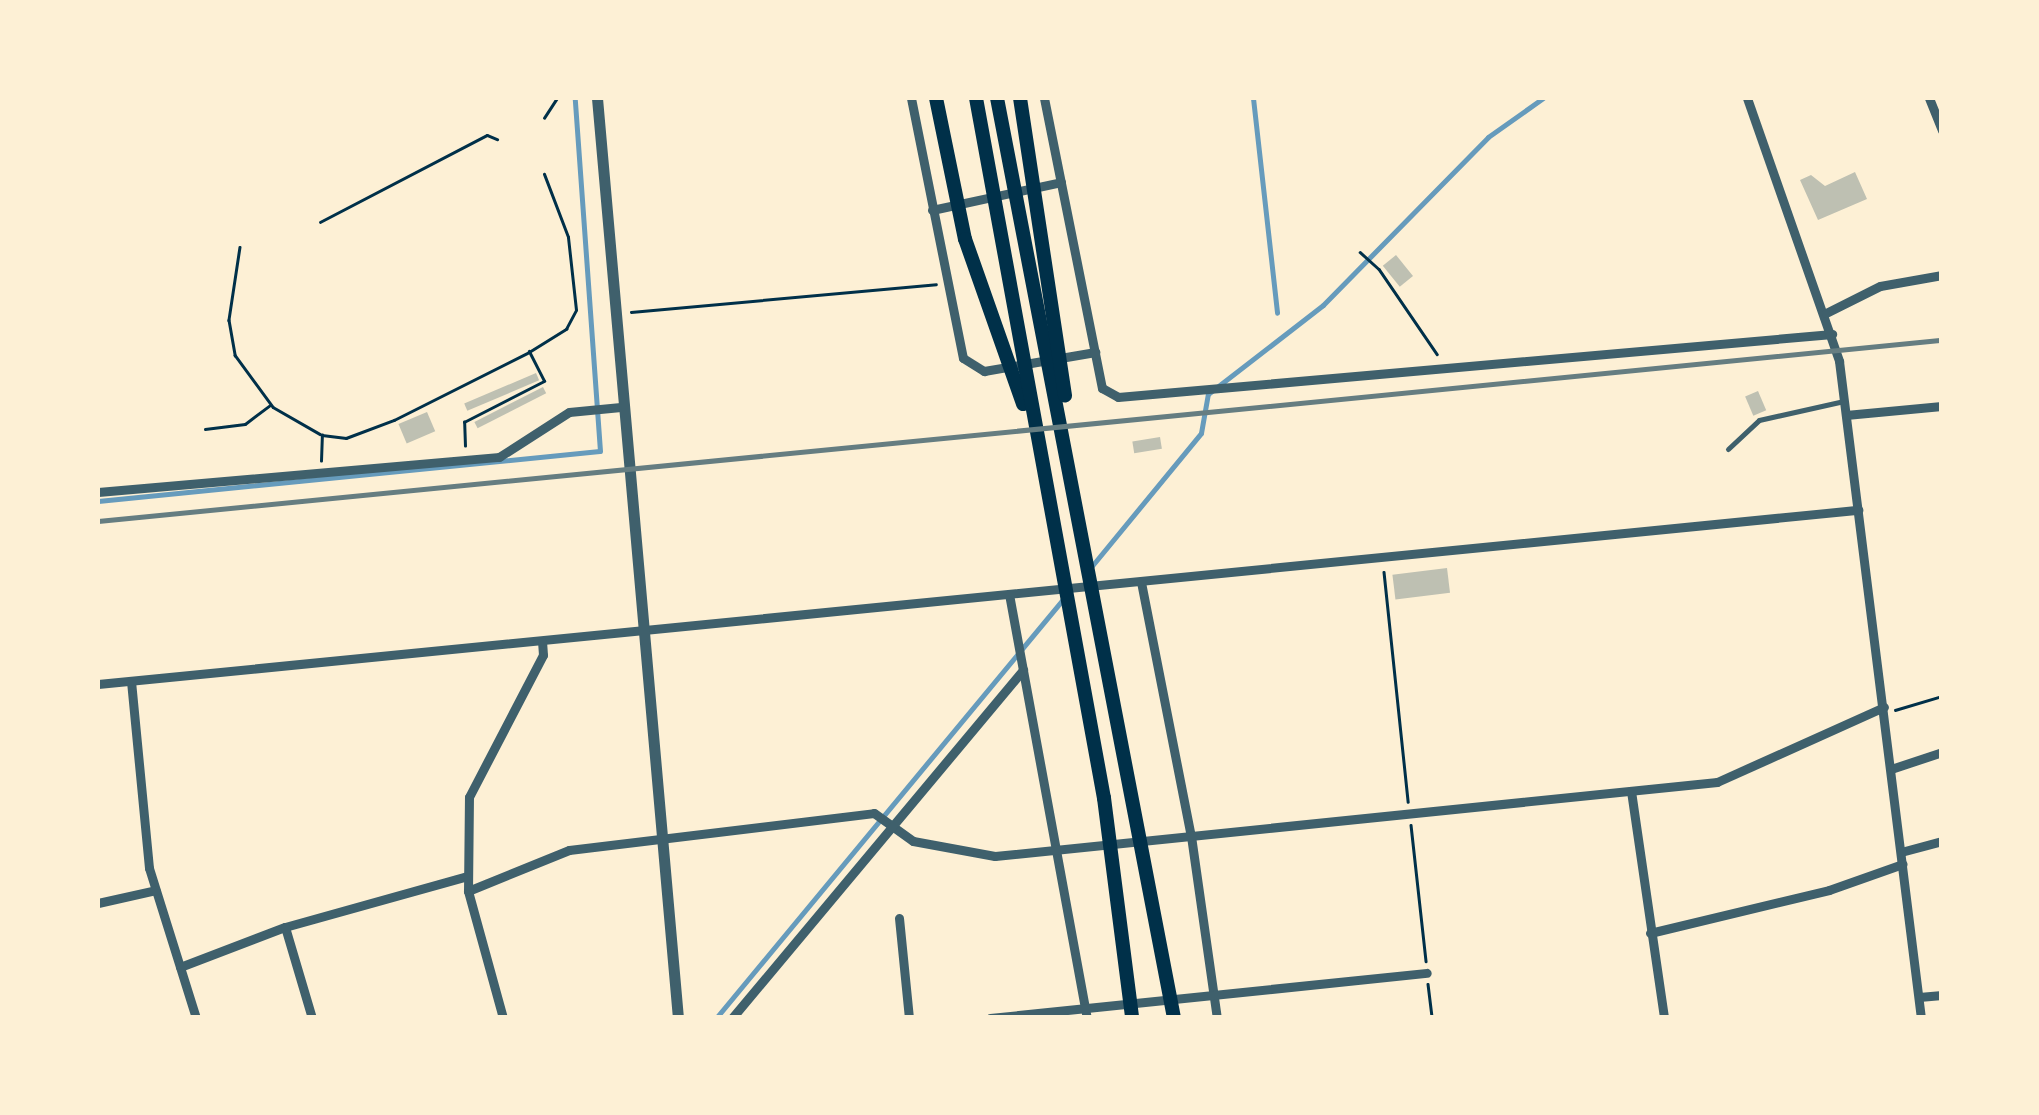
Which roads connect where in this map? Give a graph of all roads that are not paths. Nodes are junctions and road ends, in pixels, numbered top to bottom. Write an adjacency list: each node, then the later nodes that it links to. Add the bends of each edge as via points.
1 (597, 98): 19 (street)
2 (912, 98): 12 (street)
3 (936, 98): 21 (main road, via 965,239)
4 (976, 98): 21 (main road)
5 (997, 98): 25 (main road)
6 (1020, 98): 25 (main road)
7 (1044, 98): 11 (street)
8 (1747, 98): 14 (street)
9 (1929, 98): 10 (street)
10 (1942, 131)
11 (1060, 182): 12 (street); 16 (street)
12 (932, 210): 16 (street, via 971,368)
13 (1942, 274): 14 (street, via 1880,286)
14 (1826, 313): 15 (street)
15 (1832, 334): 16 (street, via 1118,398 1102,388); 17 (street)
16 (1094, 352)
17 (1844, 400): 20 (street); 22 (lane, via 1759,420)
18 (1942, 406): 20 (street)
19 (622, 407): 23 (street, via 569,412 516,450 466,459); 28 (street)
20 (1846, 415): 24 (street)
21 (1038, 447): 64 (main road, via 1104,798)
22 (1728, 449)
23 (98, 492)
24 (1858, 510): 26 (street); 33 (street)
25 (1087, 555): 65 (main road)
26 (1141, 582): 27 (street); 39 (street)
27 (1009, 594): 28 (street); 30 (street)
28 (642, 631): 29 (street); 38 (street)
29 (542, 642): 31 (street); 44 (street, via 543,655 469,797)
30 (1023, 670): 37 (street); 41 (street)
31 (131, 681): 32 (street); 45 (street)
32 (98, 684)
33 (1884, 710): 35 (street); 36 (street, via 1717,782)
34 (1942, 752): 35 (street)
35 (1891, 768): 42 (street)
36 (1631, 791): 39 (street); 50 (street)
37 (888, 826): 38 (street, via 874,812); 41 (street, via 912,841 996,856); 61 (street)
38 (662, 836): 46 (street, via 570,850); 60 (street)
39 (1191, 836): 41 (street); 53 (street)
40 (1942, 841): 42 (street)
41 (1058, 849): 56 (street)
42 (1901, 852): 43 (street)
43 (1903, 864): 50 (street, via 1829,890); 55 (street)
44 (468, 876): 46 (street); 49 (street)
45 (156, 890): 47 (street); 51 (street)
46 (468, 891): 59 (street)
47 (98, 903)
48 (899, 918): 62 (street)
49 (285, 927): 51 (street); 58 (street)
50 (1650, 933): 67 (street)
51 (180, 967): 57 (street)
52 (1427, 974): 53 (street)
53 (1214, 995): 56 (street); 66 (street)
54 (1942, 995): 55 (street)
55 (1919, 997): 68 (street)
56 (1086, 1013): 63 (street)
57 (196, 1018)
58 (312, 1018)
59 (503, 1018)
60 (678, 1018)
61 (732, 1018)
62 (909, 1018)
63 (990, 1018)
64 (1132, 1018)
65 (1174, 1018)
66 (1217, 1018)
67 (1664, 1018)
68 (1920, 1018)

